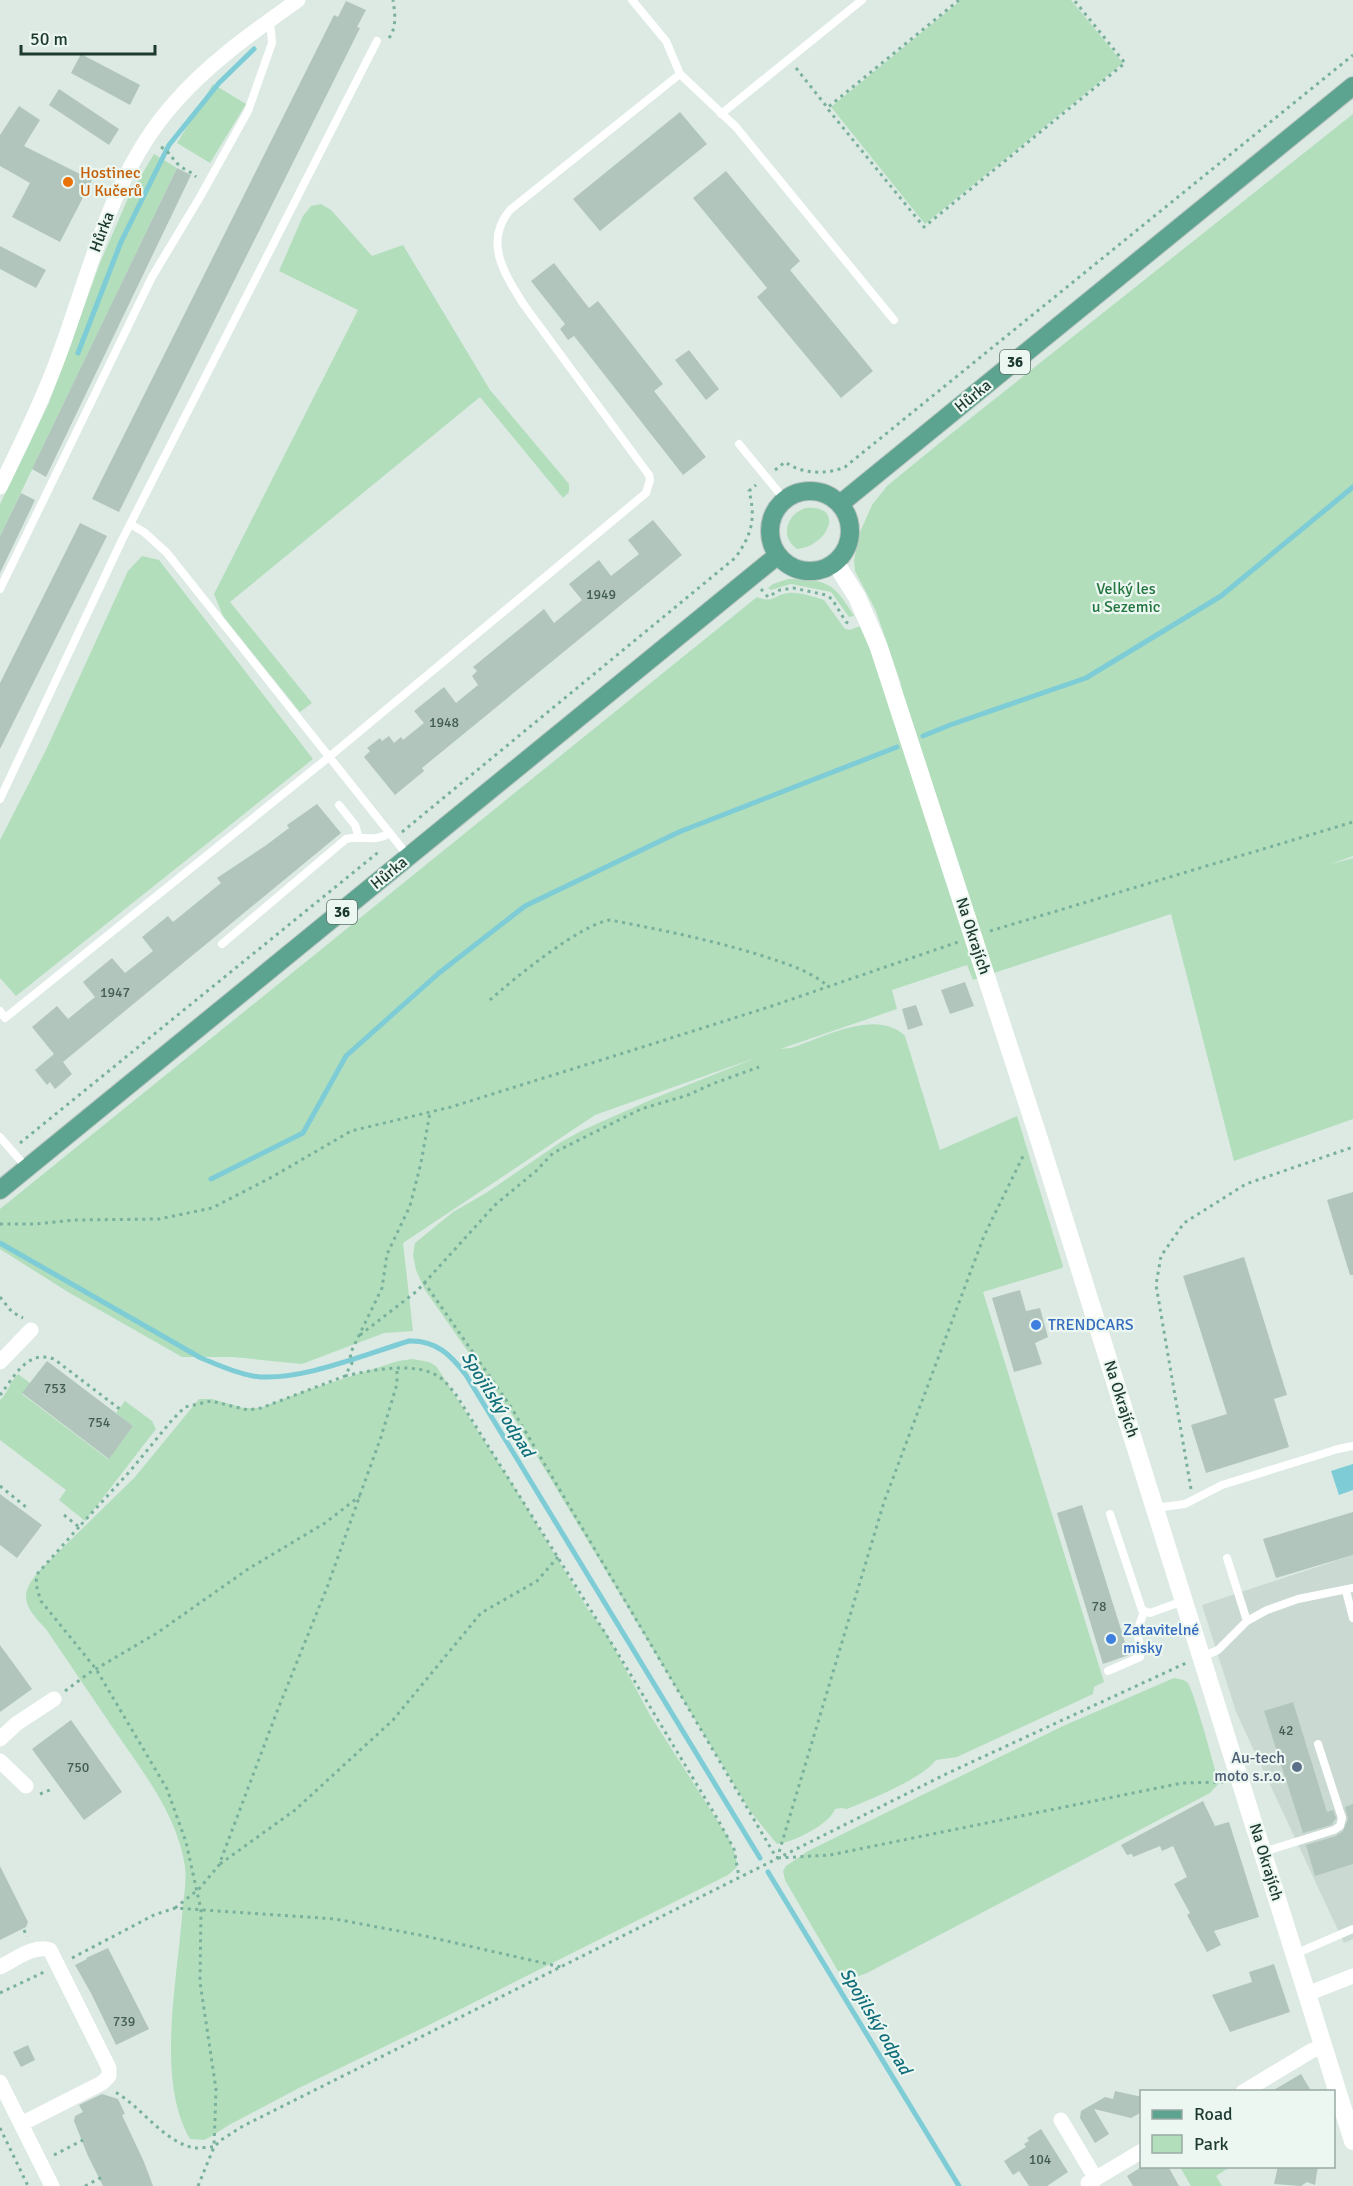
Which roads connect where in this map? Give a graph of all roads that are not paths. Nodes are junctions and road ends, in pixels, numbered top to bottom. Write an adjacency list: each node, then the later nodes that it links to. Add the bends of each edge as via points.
1 (298, 0): 4 (street, Hůrka)
2 (632, 0): 6 (lane, via 666,40)
3 (862, 0): 8 (lane)
4 (270, 20): 11 (street, Hůrka, via 230,49 175,101 147,139 113,203 48,384); 17 (lane, via 272,44 248,111 152,277)
5 (377, 41): 14 (lane)
6 (680, 74): 8 (lane); 18 (lane, via 510,210 498,229 498,251 507,277 649,475 646,493)
7 (1353, 86): 13 (main road, Hůrka / 36)
8 (722, 114): 9 (lane)
9 (894, 320)
10 (739, 444): 12 (lane)
11 (0, 487)
12 (784, 500): 13 (main road, via 800,492 814,491); 15 (main road, via 770,524 770,538)
13 (840, 504): 16 (main road, via 850,532 847,546)
14 (130, 524): 18 (lane, via 166,553); 19 (lane)
15 (778, 555): 16 (main road, via 792,567 806,571); 23 (main road, Hůrka / 36)
16 (835, 562): 32 (street, Na Okrajích, via 867,616 974,936)
17 (0, 589)
18 (329, 757): 21 (lane); 25 (lane, via 5,1018)
19 (0, 799)
20 (339, 805): 22 (lane, via 355,825)
21 (392, 836): 22 (lane); 23 (lane)
22 (359, 838): 24 (lane, via 346,839)
23 (409, 857): 27 (main road, Hůrka / 36)
24 (222, 944)
25 (0, 1011)
26 (0, 1137): 27 (lane)
27 (27, 1168): 28 (main road, Hůrka / 36)
28 (0, 1190)
29 (28, 1324): 30 (street)
30 (0, 1362)
31 (1353, 1446): 32 (lane, via 1222,1485 1185,1504)
32 (1155, 1508): 36 (street, Na Okrajích)
33 (1110, 1514): 37 (lane)
34 (1227, 1558): 39 (lane)
35 (1350, 1589): 38 (lane); 39 (lane, via 1285,1603)
36 (1184, 1601): 37 (lane); 40 (street, Na Okrajích)
37 (1144, 1612): 41 (lane, via 1136,1634 1140,1657)
38 (1353, 1617)
39 (1248, 1621): 40 (lane, via 1224,1645)
40 (1202, 1658): 47 (street, Na Okrajích)
41 (1108, 1671)
42 (54, 1699): 43 (street)
43 (0, 1739)
44 (1318, 1744): 47 (lane, via 1342,1818 1340,1826)
45 (0, 1761): 46 (street)
46 (26, 1786)
47 (1263, 1852): 49 (street, Na Okrajích)
48 (1353, 1929): 49 (lane)
49 (1295, 1953): 52 (street, Na Okrajích)
50 (0, 1967): 57 (street, via 39,1948 50,1950 108,2064 109,2076 102,2083)
51 (1353, 1976): 52 (street)
52 (1307, 1994): 53 (street, Na Okrajích)
53 (1324, 2046): 55 (street); 58 (street, Na Okrajích)
54 (0, 2082): 57 (street)
55 (1245, 2090)
56 (1061, 2120): 59 (street, via 1092,2181)
57 (21, 2124): 60 (street)
58 (1353, 2141)
59 (1140, 2152)
60 (52, 2186)

